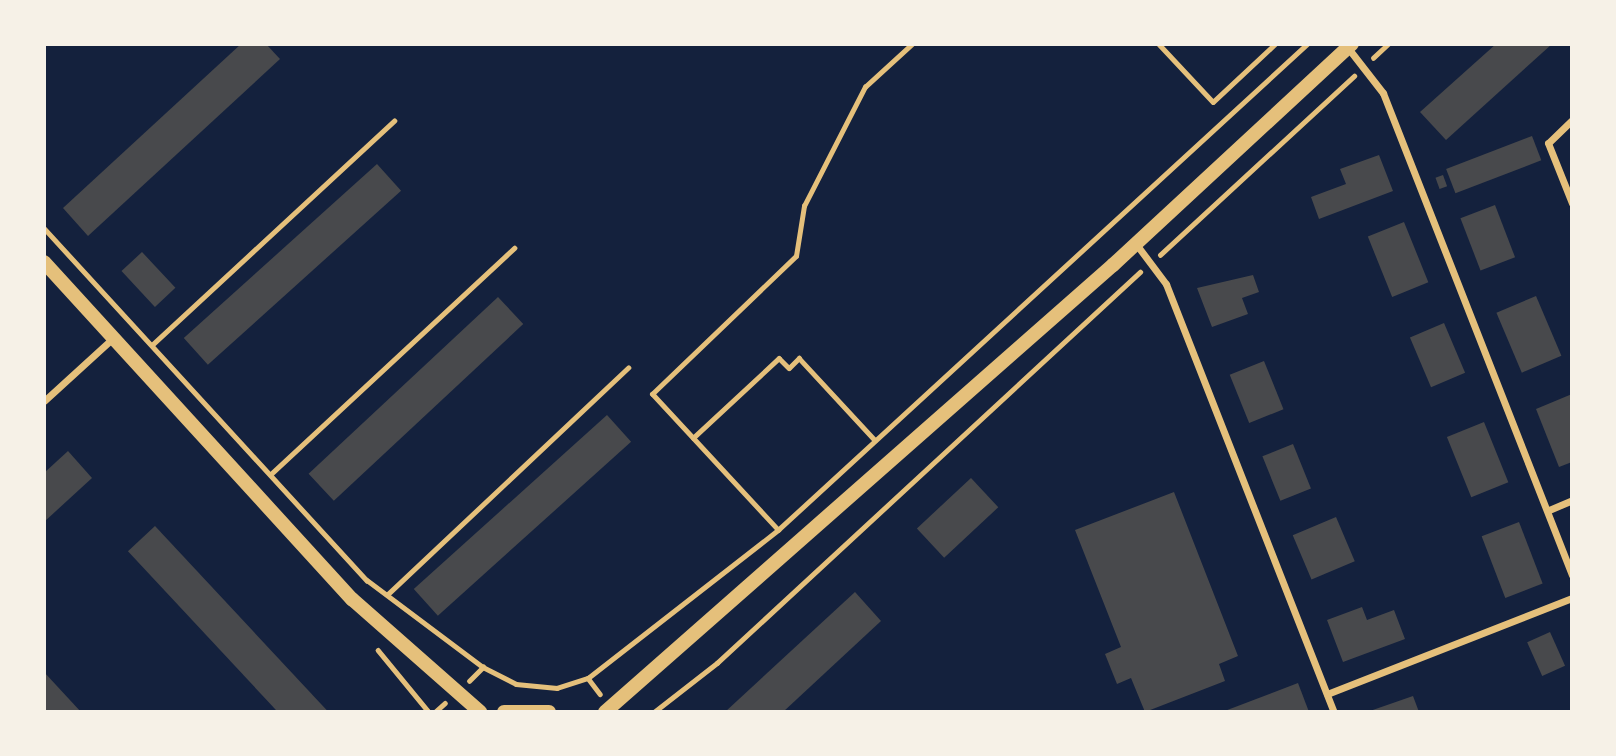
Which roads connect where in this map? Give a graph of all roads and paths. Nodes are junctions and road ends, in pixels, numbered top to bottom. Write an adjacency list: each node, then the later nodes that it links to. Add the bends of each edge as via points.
1 (912, 44): 20 (path, via 865,87 804,206 796,256 652,394)
2 (1159, 44): 3 (path, via 1213,102)
3 (1275, 44)
4 (1307, 44): 21 (path)
5 (1388, 44): 7 (path)
6 (1350, 46): 7 (street); 12 (main road)
7 (1365, 66): 15 (path); 24 (street, via 1383,93)
8 (1572, 120): 10 (street, via 1548,143)
9 (394, 121): 17 (path)
10 (1572, 204)
11 (44, 228): 17 (path)
12 (1136, 244): 15 (street); 33 (main road)
13 (514, 248): 22 (path)
14 (44, 262): 16 (main road)
15 (1152, 262): 29 (street, via 1167,284); 34 (path, via 717,663)
16 (112, 339): 19 (street); 30 (main road, via 352,599)
17 (152, 345): 22 (path)
18 (628, 368): 27 (path)
19 (44, 401)
20 (693, 438): 21 (path, via 779,358 789,368 799,358); 25 (path)
21 (875, 440): 25 (path)
22 (271, 474): 27 (path)
23 (1572, 500): 24 (street)
24 (1549, 510): 26 (street)
25 (778, 530): 27 (path, via 587,678 557,688 516,684 484,667)
26 (1572, 575)
27 (388, 594)
28 (1572, 598): 29 (street)
29 (1327, 694): 35 (street)
30 (480, 712)
31 (505, 712): 32 (main road)
32 (549, 712)
33 (605, 712)
34 (654, 712)
35 (1334, 712)

